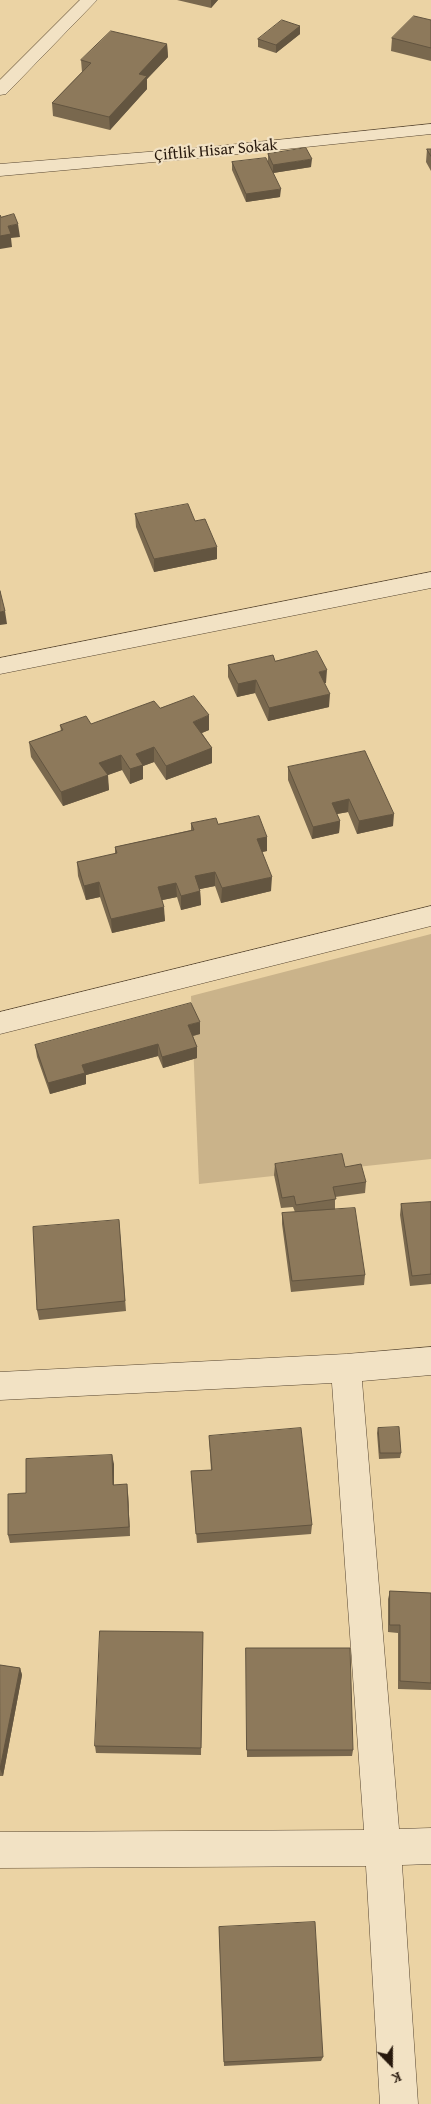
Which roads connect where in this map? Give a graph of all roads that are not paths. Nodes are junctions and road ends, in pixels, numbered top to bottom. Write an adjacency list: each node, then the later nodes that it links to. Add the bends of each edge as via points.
1 (89, 0): 2 (street)
2 (0, 90)
3 (431, 129): 4 (street, Çiftlik Hisar Sokak)
4 (0, 170)
5 (431, 580): 6 (street)
6 (0, 666)
7 (431, 916): 8 (street)
8 (0, 1023)
9 (431, 1361): 10 (street)
10 (346, 1368): 11 (street); 13 (street)
11 (0, 1386)
12 (431, 1846): 13 (street)
13 (383, 1848): 14 (street); 15 (street)
14 (0, 1850)
15 (399, 2104)

